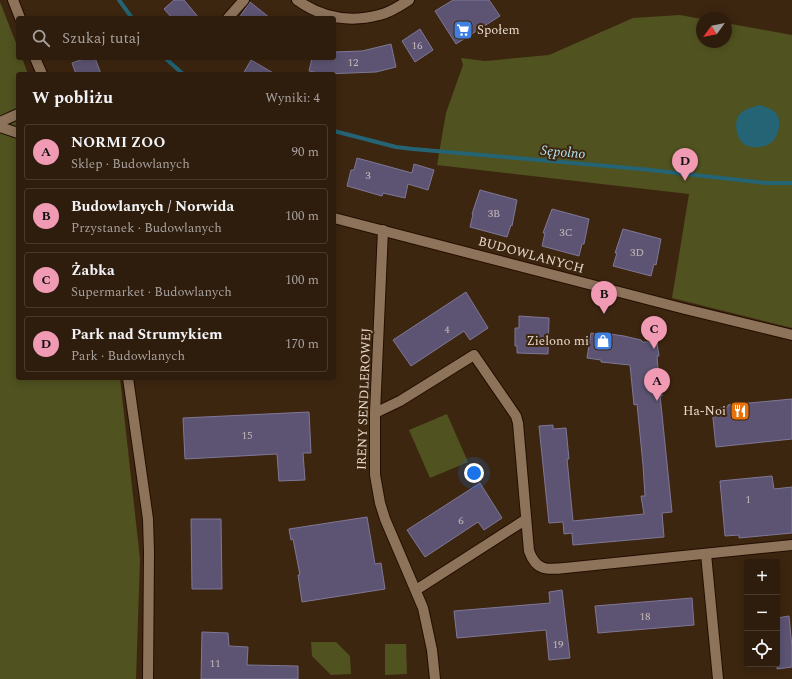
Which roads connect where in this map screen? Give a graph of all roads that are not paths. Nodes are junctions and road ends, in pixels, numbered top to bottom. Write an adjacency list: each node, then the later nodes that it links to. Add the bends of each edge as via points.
1 (13, 0): 5 (street)
2 (244, 0): 6 (street)
3 (297, 0): 7 (street)
4 (409, 0): 8 (street, via 380,15 355,19)
5 (19, 16)
6 (230, 16)
7 (328, 16)
8 (336, 17)
9 (16, 115): 10 (street)
10 (0, 122)
11 (0, 127): 12 (street)
12 (16, 132)
13 (336, 218): 14 (street, BUDOWLANYCH)
14 (383, 230): 15 (street, BUDOWLANYCH); 17 (street, IRENY SENDLEROWEJ)
15 (792, 335)
16 (128, 380): 22 (street, via 148,519)
17 (375, 413): 18 (street, via 400,401 474,355 518,422); 21 (street, IRENY SENDLEROWEJ, via 375,475 380,503)
18 (525, 520): 20 (street, via 529,551 538,566 544,569); 21 (street)
19 (792, 545): 20 (street)
20 (706, 554): 24 (street)
21 (416, 590): 23 (street, IRENY SENDLEROWEJ, via 427,626)
22 (148, 679)
23 (435, 679)
24 (718, 679)

